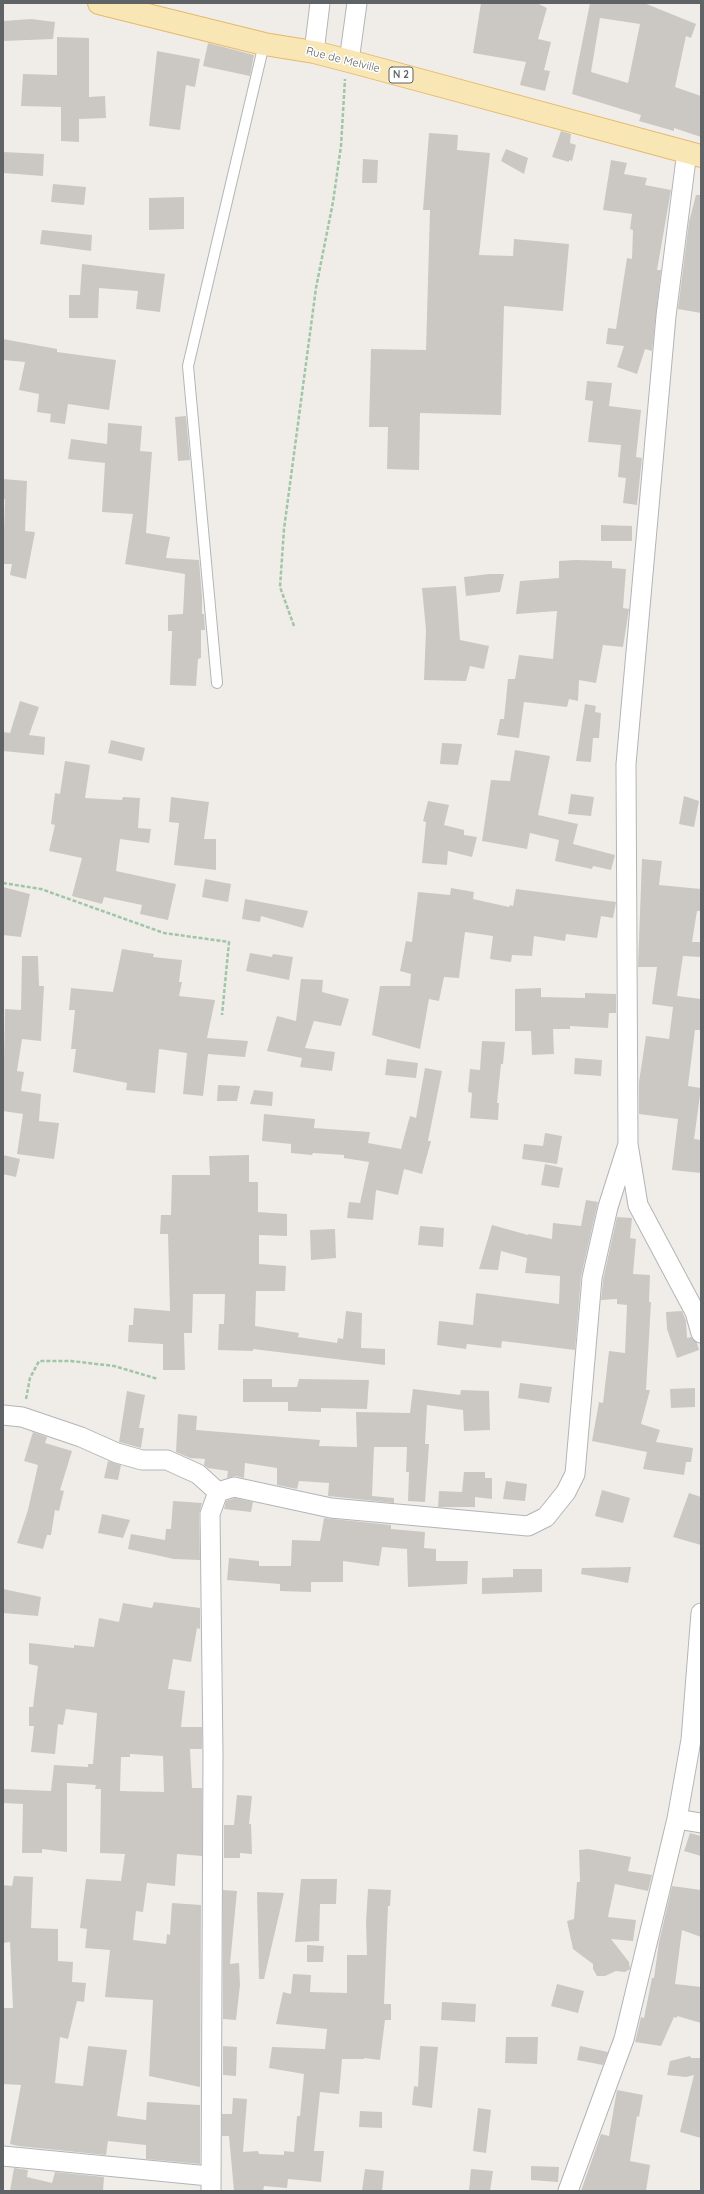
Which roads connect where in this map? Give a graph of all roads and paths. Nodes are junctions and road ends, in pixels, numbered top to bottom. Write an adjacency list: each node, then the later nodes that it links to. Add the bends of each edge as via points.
1 (99, 3): 4 (main road, Rue de Melville / N 2)
2 (320, 3): 5 (street)
3 (357, 3): 6 (street)
4 (264, 44): 5 (main road, Rue de Melville / N 2); 9 (lane, via 188,366)
5 (314, 52): 6 (main road, Rue de Melville / N 2)
6 (349, 61): 7 (main road, Rue de Melville / N 2); 8 (path, via 343,83 340,146 333,202 316,288 284,529 280,587)
7 (694, 154): 12 (street, via 666,316 626,764)
8 (294, 626)
9 (217, 683)
10 (3, 883): 11 (path, via 41,889 164,933 229,942)
11 (222, 1015)
12 (628, 1144): 13 (street, via 638,1205 695,1312); 17 (street, via 608,1207 592,1278 574,1474 566,1492 546,1518 528,1526 331,1508 234,1487)
13 (701, 1333)
14 (158, 1379): 16 (path, via 114,1366 71,1361 39,1361 30,1378)
15 (3, 1415): 16 (street)
16 (22, 1417): 17 (street, via 81,1437 117,1453 142,1460 167,1460 198,1474)
17 (218, 1492): 22 (street, via 210,1514 213,1753)
18 (701, 1613): 19 (street, via 691,1740)
19 (677, 1819): 20 (street); 23 (street, via 624,2039)
20 (701, 1823)
21 (3, 2156): 22 (street)
22 (210, 2183)
23 (568, 2191)

